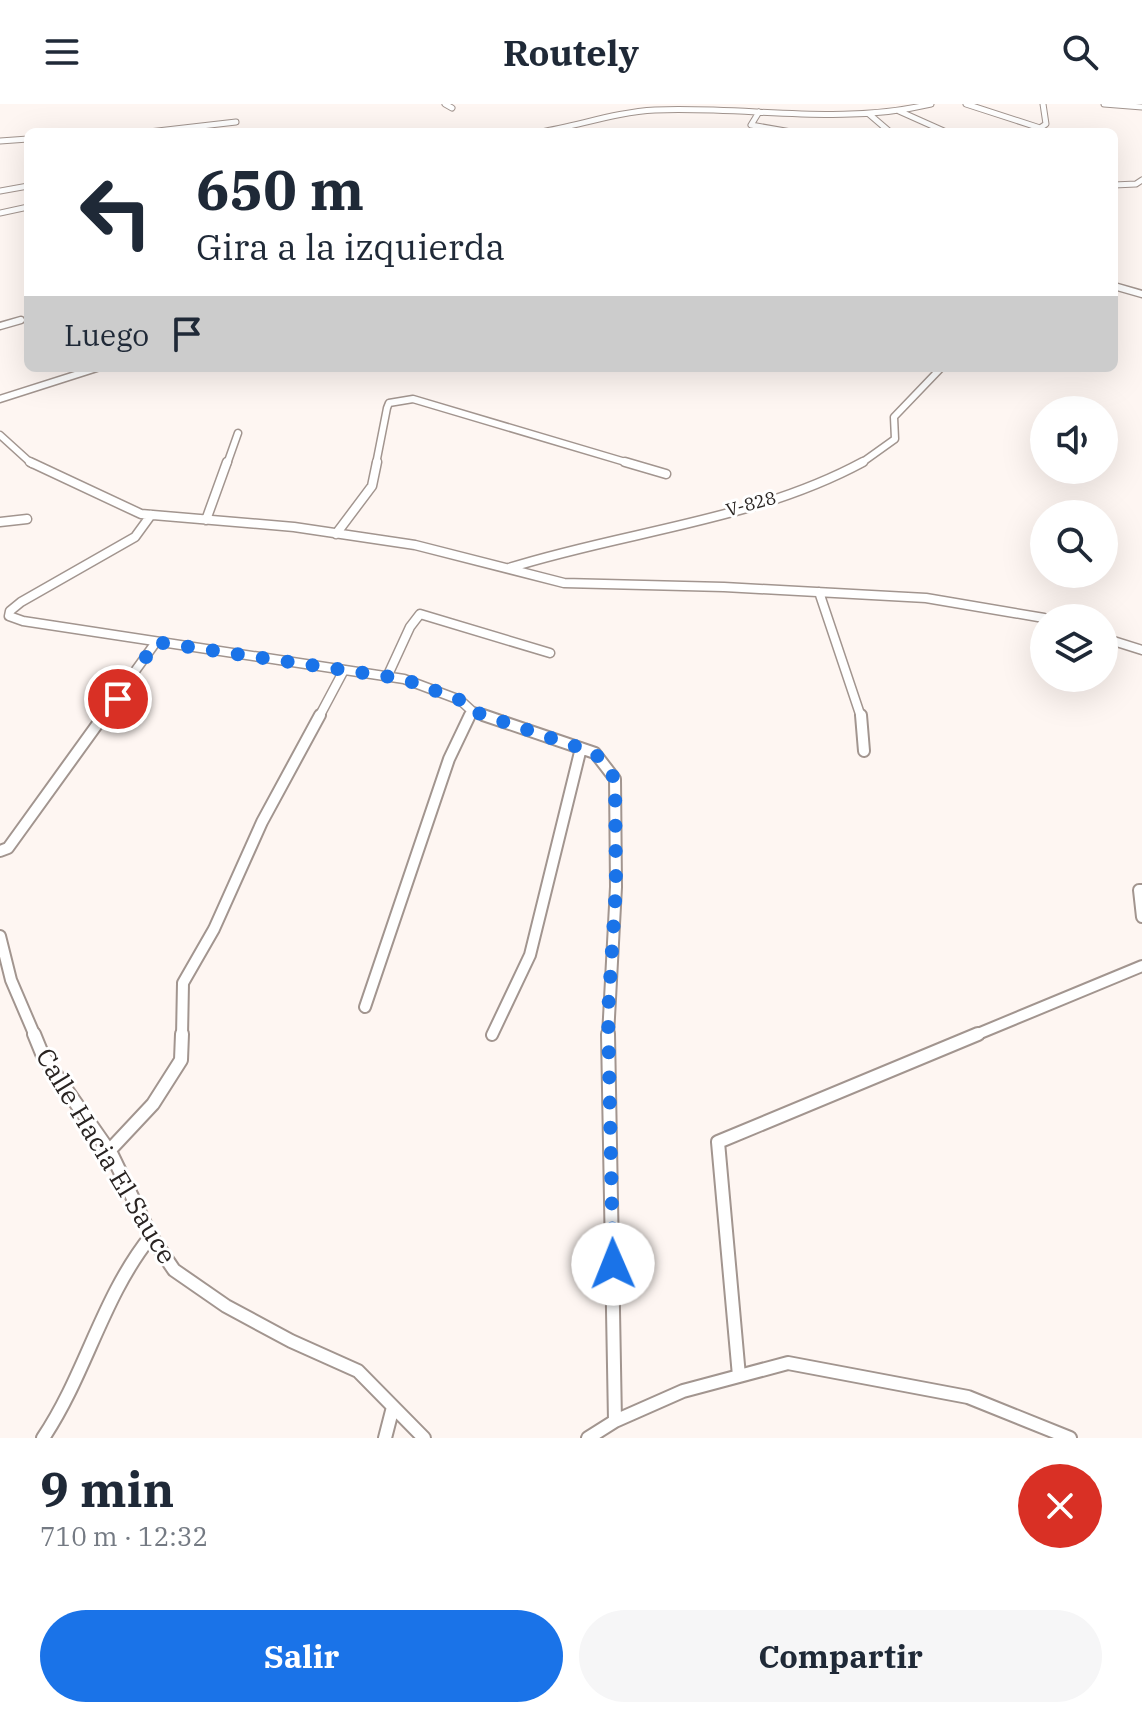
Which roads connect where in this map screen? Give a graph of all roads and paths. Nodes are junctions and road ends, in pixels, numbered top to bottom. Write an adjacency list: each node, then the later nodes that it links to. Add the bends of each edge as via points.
1 (445, 104): 8 (street)
2 (931, 104): 9 (street)
3 (966, 104): 4 (street, via 1040,128 1046,124)
4 (1043, 104)
5 (1104, 104): 6 (street)
6 (1116, 105): 7 (street)
7 (1142, 107)
8 (452, 108)
9 (899, 111): 11 (street); 17 (street)
10 (759, 112): 11 (street); 14 (street, via 624,112); 15 (street, via 751,125)
11 (866, 113): 16 (street)
12 (236, 122): 13 (street)
13 (184, 128)
14 (557, 128)
15 (768, 128)
16 (886, 128)
17 (937, 128)
18 (24, 139): 19 (street)
19 (0, 141)
20 (1142, 180): 21 (street)
21 (1118, 185)
22 (24, 187): 23 (street)
23 (0, 191)
24 (24, 208): 25 (street)
25 (0, 213)
26 (1118, 287): 27 (street)
27 (1142, 294)
28 (21, 320): 29 (street)
29 (0, 326)
30 (84, 372): 32 (street)
31 (934, 372): 41 (street, V-828, via 894,417 895,439 847,472 807,489)
32 (0, 399)
33 (238, 433): 38 (street)
34 (0, 435): 36 (street, via 32,464)
35 (666, 474): 40 (street, via 399,399 387,408 372,486)
36 (151, 515): 38 (street); 43 (street, via 135,537)
37 (27, 519): 39 (street)
38 (206, 520): 40 (street)
39 (0, 522)
40 (336, 534): 41 (street, via 415,545)
41 (509, 568): 42 (street, via 564,583)
42 (819, 592): 45 (street, via 926,598); 54 (street, via 860,707)
43 (10, 611): 44 (street); 46 (street, via 9,616 23,621)
44 (0, 616)
45 (1030, 616)
46 (156, 642): 50 (street); 55 (street, via 49,795 8,848)
47 (1118, 642): 48 (street)
48 (1142, 650)
49 (550, 653): 51 (street, via 420,614)
50 (344, 670): 51 (street); 62 (street, via 183,983 181,1060 153,1104)
51 (387, 677): 52 (street, via 460,700)
52 (472, 711): 53 (street); 60 (street, via 449,759)
53 (581, 748): 61 (street, via 530,955); 66 (street, via 595,753 615,779 616,887 608,1013)
54 (864, 751)
55 (0, 851)
56 (1142, 890): 57 (street)
57 (1142, 917)
58 (0, 936): 62 (street, Calle Hacia El Sauce, via 11,980 43,1056)
59 (1142, 966): 64 (street, via 718,1142)
60 (365, 1007)
61 (492, 1035)
62 (108, 1152): 63 (street, Calle Hacia El Sauce)
63 (151, 1236): 65 (street, Calle Hacia El Sauce, via 174,1270 226,1306 358,1371); 67 (street, via 133,1256 104,1309 66,1403)
64 (739, 1376): 66 (street, via 683,1391); 71 (street, via 788,1363 859,1374 968,1397)
65 (393, 1407): 68 (street); 69 (street, Calle Hacia El Sauce)
66 (615, 1421): 70 (street)
67 (43, 1438)
68 (385, 1438)
69 (424, 1438)
70 (588, 1438)
71 (1070, 1438)

